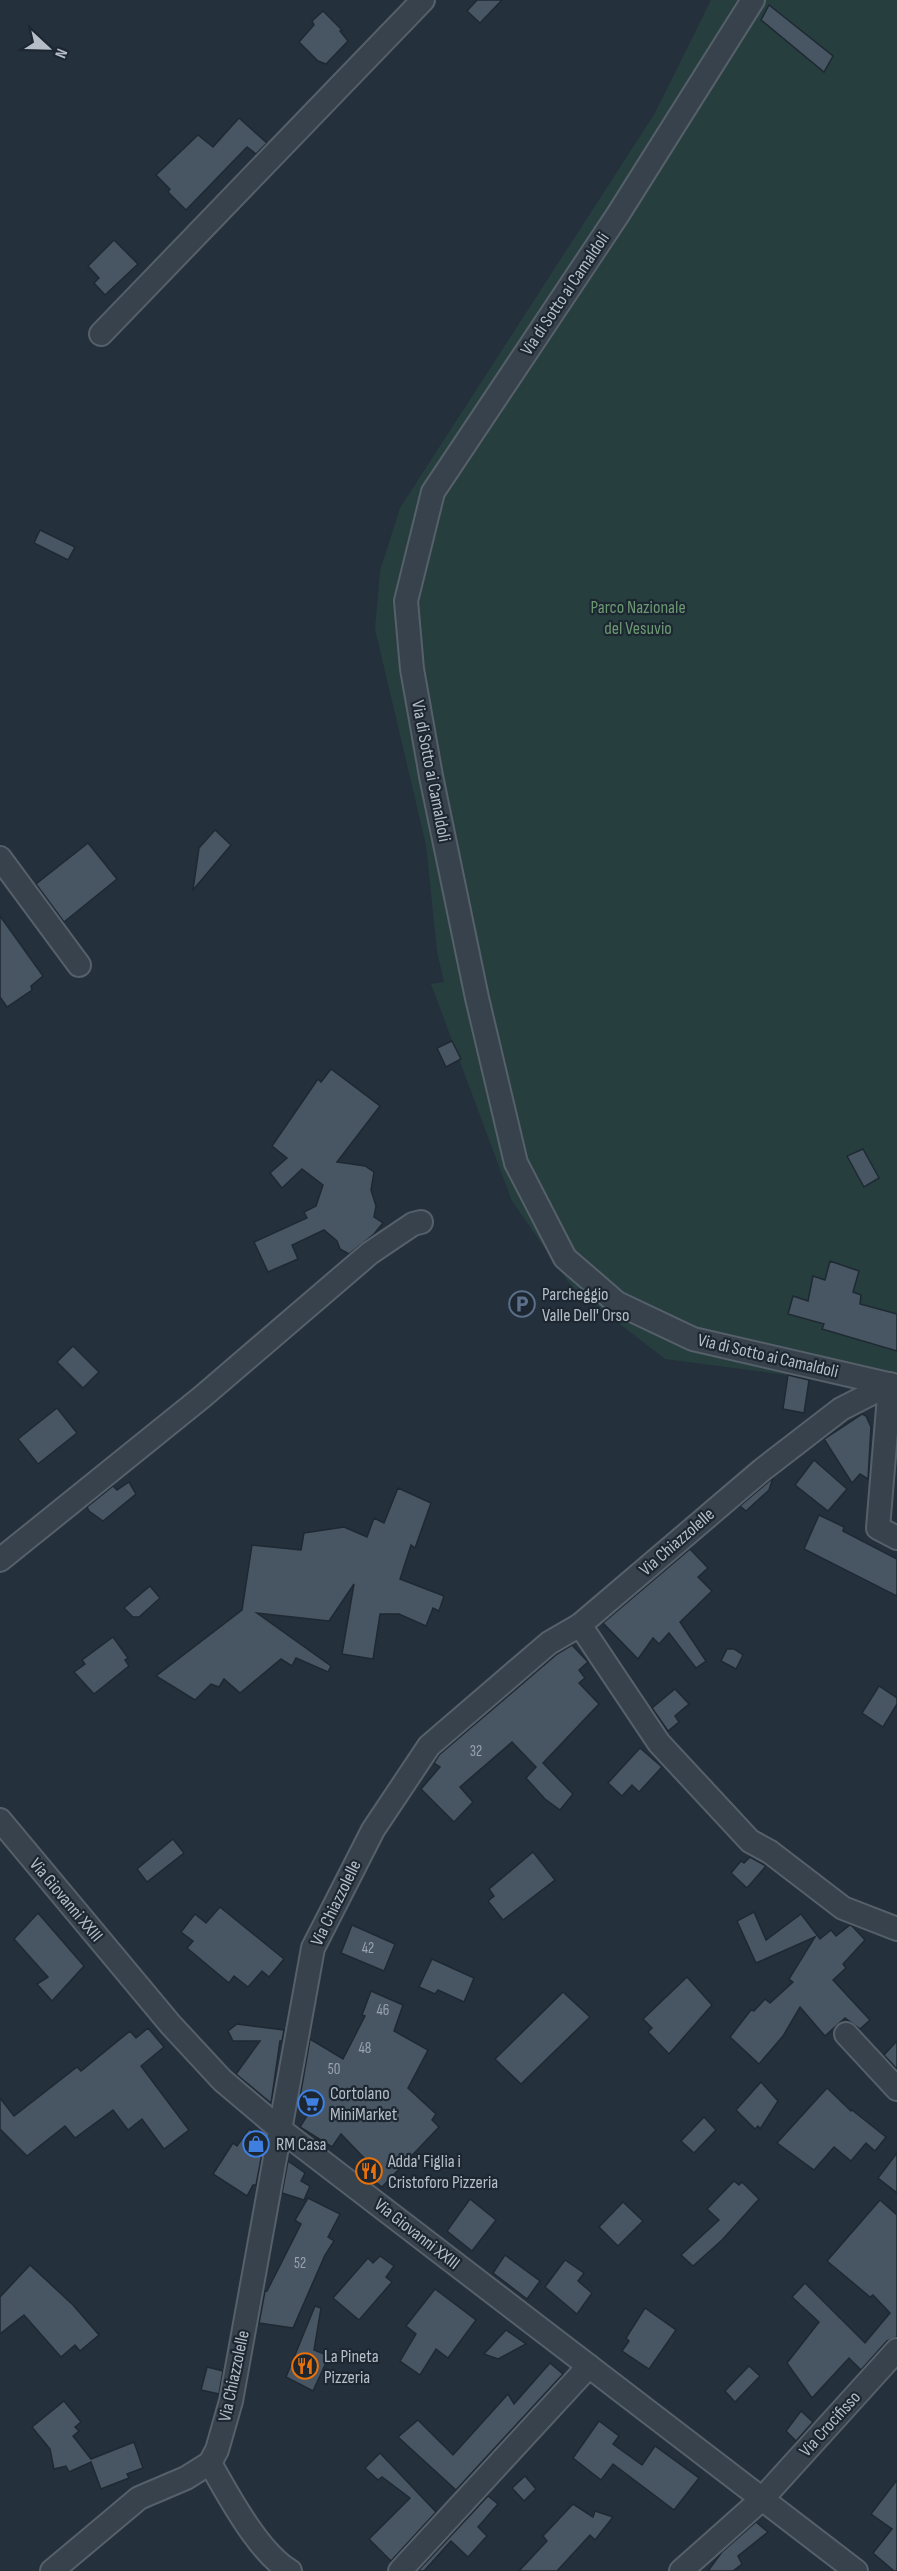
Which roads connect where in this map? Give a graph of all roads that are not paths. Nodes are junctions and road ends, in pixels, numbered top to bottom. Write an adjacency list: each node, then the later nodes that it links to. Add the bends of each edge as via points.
1 (423, 0): 3 (street)
2 (753, 0): 7 (street, Via di Sotto ai Camaldoli, via 433,492 406,601 412,669 430,776 516,1163 565,1258 617,1303 693,1339)
3 (101, 334)
4 (0, 858): 5 (street)
5 (80, 965)
6 (421, 1222): 10 (street, via 370,1253 202,1397)
7 (893, 1385): 8 (street); 11 (street, Via Chiazzolelle, via 841,1409 762,1470)
8 (892, 1448): 9 (street, via 878,1527)
9 (897, 1538)
10 (0, 1560)
11 (580, 1625): 13 (street, via 659,1743 750,1841 843,1908); 16 (street, Via Chiazzolelle, via 549,1643 429,1746 373,1830 313,1948)
12 (0, 1820): 16 (street, Via Giovanni XXIII, via 171,2025 222,2080)
13 (897, 1929)
14 (846, 2034): 15 (street)
15 (897, 2089)
16 (281, 2130): 18 (street, Via Giovanni XXIII); 19 (street, Via Chiazzolelle, via 231,2401)
17 (897, 2350): 20 (street, Via Crocifisso)
18 (589, 2366): 20 (street, Via Giovanni XXIII); 23 (street)
19 (210, 2463): 21 (street, via 139,2498); 22 (street, via 241,2517 281,2566)
20 (762, 2499): 24 (street, Via Crocifisso); 25 (street, Via Giovanni XXIII)
21 (52, 2571)
22 (291, 2571)
23 (400, 2571)
24 (681, 2571)
25 (856, 2571)

